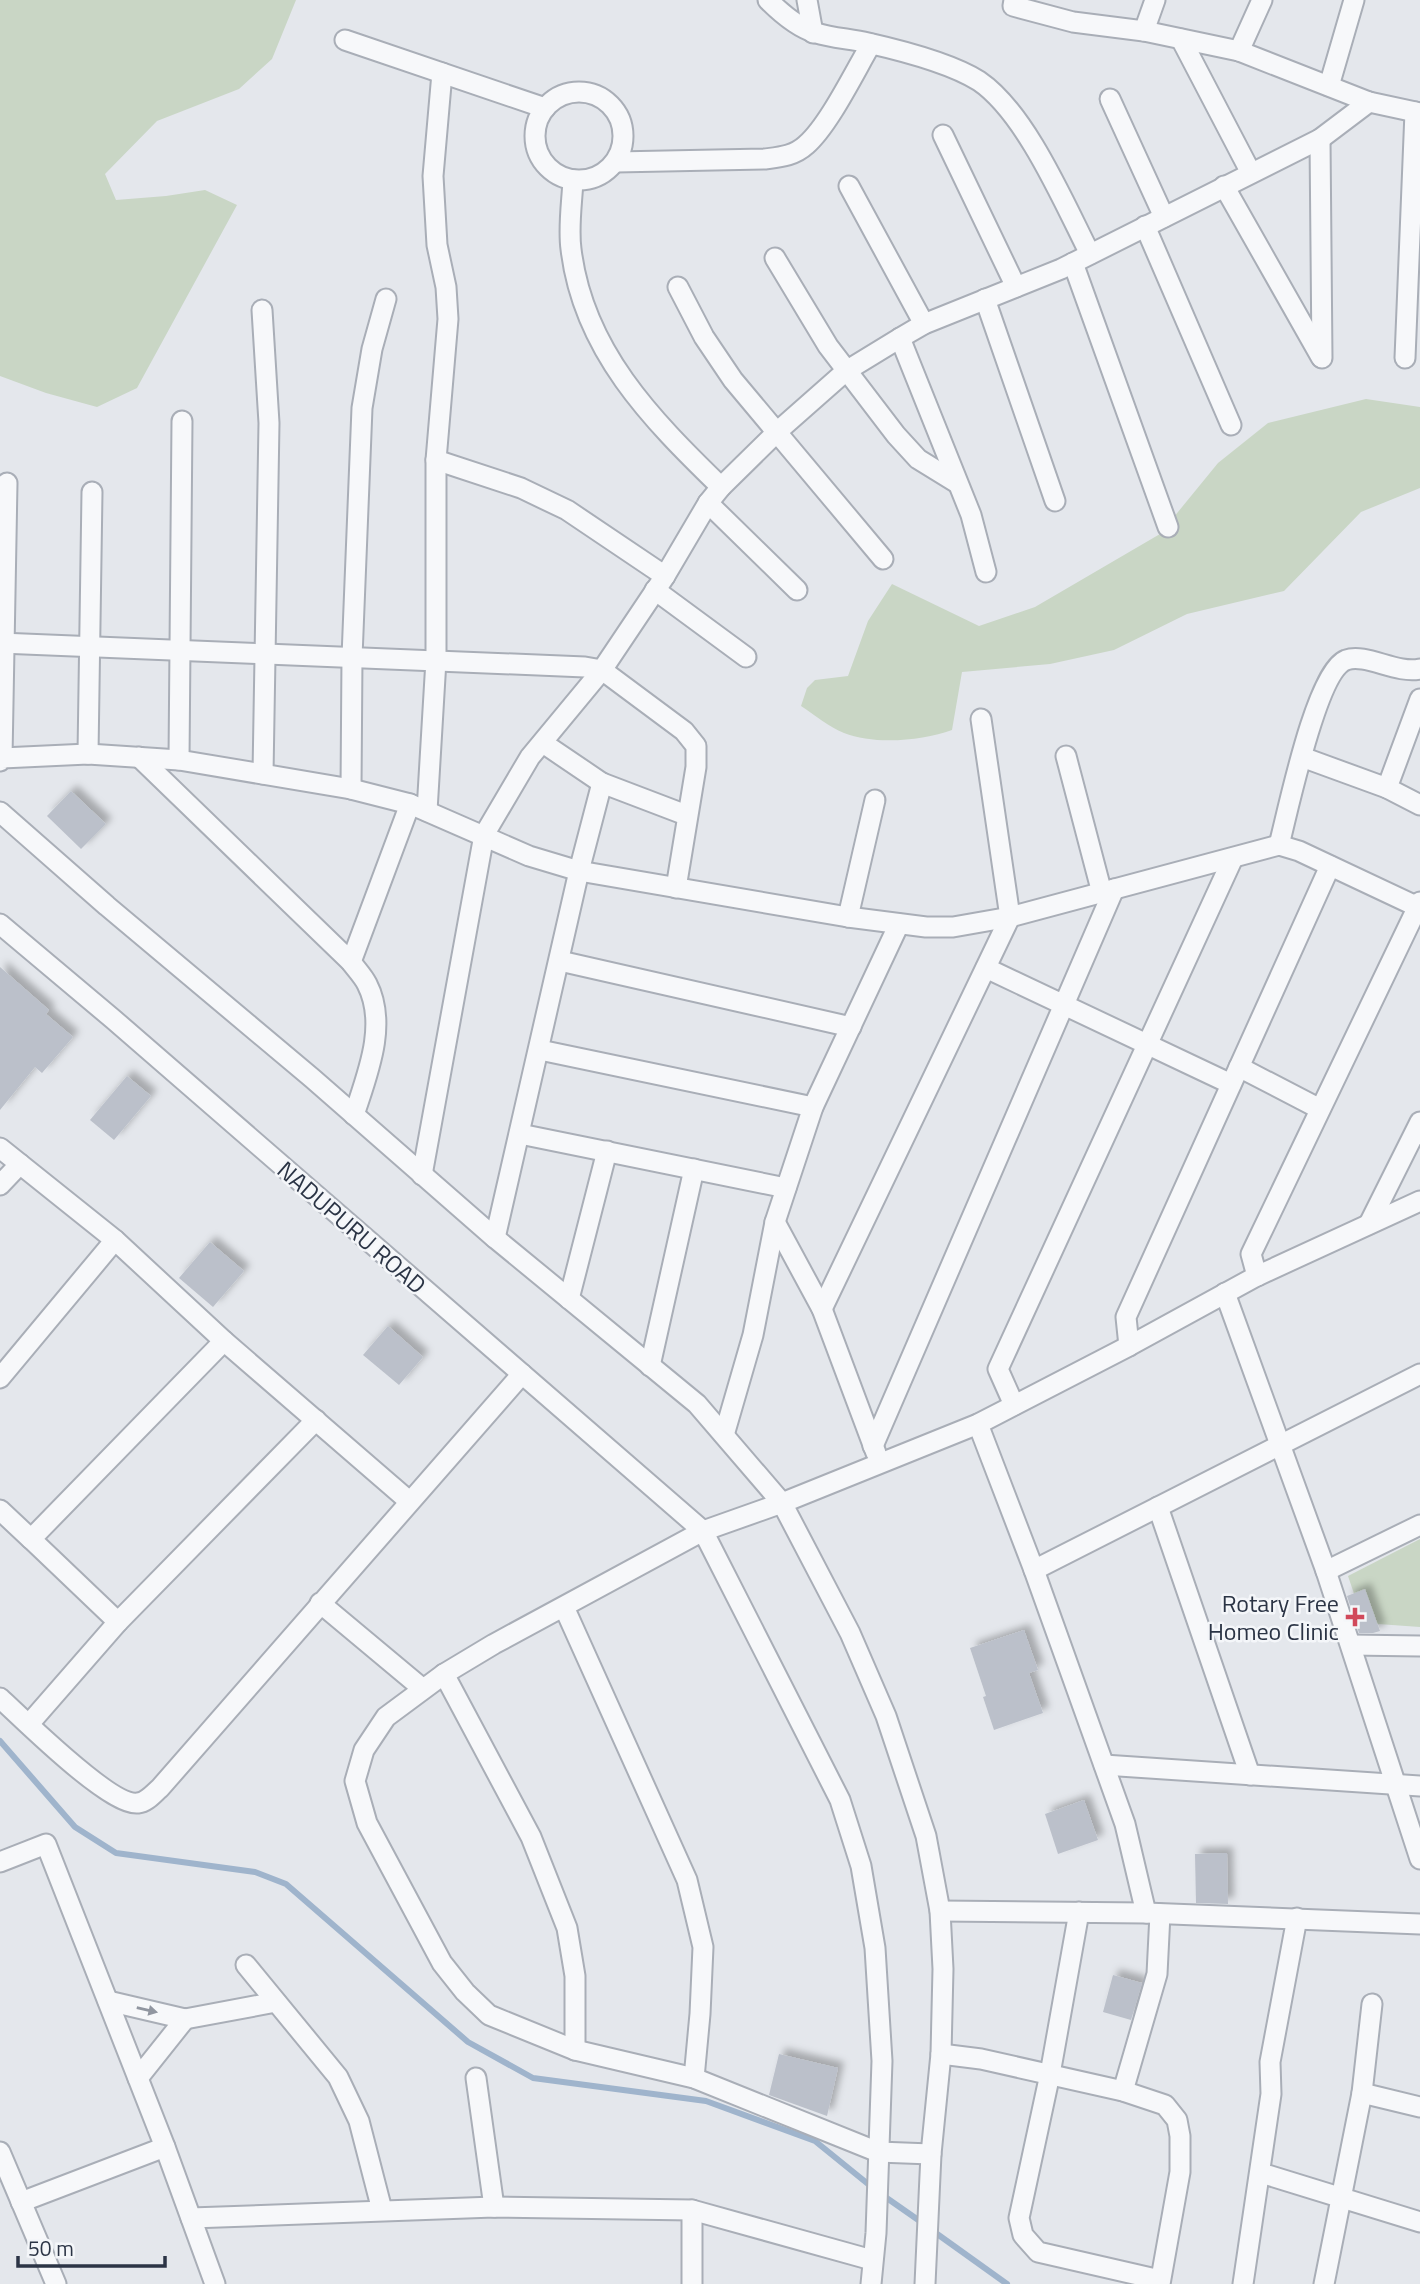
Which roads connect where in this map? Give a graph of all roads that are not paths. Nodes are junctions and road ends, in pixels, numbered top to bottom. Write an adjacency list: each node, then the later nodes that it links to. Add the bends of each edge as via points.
1 (768, 0): 8 (street)
2 (807, 0): 8 (street)
3 (1155, 0): 7 (street)
4 (1262, 0): 12 (street)
5 (1354, 0): 14 (street)
6 (1008, 2): 7 (street, via 1073,22)
7 (1144, 31): 9 (street)
8 (813, 33): 11 (street)
9 (1181, 38): 12 (street); 22 (street)
10 (345, 40): 13 (street)
11 (871, 44): 21 (street, via 818,131 788,156); 29 (street, via 950,67 979,81 1010,112 1030,140)
12 (1239, 51): 14 (street)
13 (442, 73): 17 (street); 42 (street, via 433,176 448,319)
14 (1329, 86): 16 (street)
15 (1110, 99): 26 (street)
16 (1370, 102): 18 (street); 20 (street)
17 (545, 108): 21 (street, via 556,98 585,92 612,106 624,133); 23 (street, via 538,121 536,149 552,172)
18 (1417, 112): 37 (street)
19 (943, 135): 31 (street)
20 (1320, 139): 22 (street); 25 (street, via 1322,358)
21 (616, 162): 23 (street, via 595,179)
22 (1251, 173): 25 (street)
23 (573, 180): 45 (street, via 570,247 584,310 601,346 626,385)
24 (849, 186): 35 (street)
25 (1224, 186): 26 (street)
26 (1164, 217): 27 (street)
27 (1145, 226): 29 (street); 40 (street)
28 (775, 258): 38 (street)
29 (1082, 259): 31 (street); 49 (street)
30 (678, 287): 41 (street, via 733,380)
31 (1016, 287): 33 (street)
32 (386, 299): 58 (street, via 362,408)
33 (985, 299): 35 (street); 47 (street)
34 (262, 310): 57 (street, via 270,423)
35 (924, 324): 36 (street)
36 (900, 338): 38 (street); 44 (street)
37 (1405, 358)
38 (846, 371): 41 (street); 44 (street, via 918,459)
39 (182, 421): 56 (street)
40 (1231, 425)
41 (778, 431): 45 (street); 50 (street)
42 (436, 460): 52 (street, via 521,488 567,510); 60 (street)
43 (7, 482): 54 (street)
44 (957, 483): 51 (street)
45 (721, 487): 48 (street)
46 (92, 492): 55 (street)
47 (1055, 501)
48 (708, 503): 52 (street); 53 (street)
49 (1168, 527)
50 (883, 559)
51 (986, 572)
52 (660, 583): 59 (street); 62 (street)
53 (797, 590)
54 (2, 643): 55 (street); 70 (street)
55 (90, 647): 56 (street); 66 (street)
56 (179, 650): 57 (street); 71 (street)
57 (267, 654): 58 (street); 72 (street)
58 (352, 657): 60 (street); 75 (street)
59 (746, 657)
60 (436, 660): 62 (street); 78 (street)
61 (1420, 669): 69 (street, via 1358,659 1336,666 1315,709)
62 (602, 670): 65 (street); 80 (street, via 684,731 696,746)
63 (1420, 699): 74 (street)
64 (981, 719): 90 (street)
65 (542, 743): 73 (street); 81 (street)
66 (88, 754): 68 (street); 70 (street)
67 (1066, 756): 87 (street)
68 (139, 757): 71 (street); 94 (street)
69 (1302, 757): 74 (street); 82 (street)
70 (1, 760)
71 (179, 760): 72 (street)
72 (263, 774): 75 (street)
73 (602, 783): 80 (street); 85 (street)
74 (1387, 788): 77 (street)
75 (351, 789): 78 (street)
76 (875, 800): 89 (street)
77 (1420, 805)
78 (419, 808): 81 (street); 94 (street)
79 (0, 812): 103 (street)
80 (686, 815): 86 (street)
81 (484, 835): 85 (street, via 529,856); 110 (street)
82 (1279, 845): 83 (street); 84 (street)
83 (1233, 858): 87 (street); 98 (street)
84 (1330, 866): 88 (street); 100 (street)
85 (579, 871): 86 (street); 93 (street)
86 (676, 888): 89 (street)
87 (1108, 891): 90 (street); 96 (street)
88 (1419, 905): 102 (street)
89 (848, 917): 92 (street)
90 (1010, 917): 92 (street, via 953,927); 95 (street)
91 (0, 924): 125 (street, NADUPURU ROAD)
92 (899, 924): 97 (street)
93 (560, 961): 97 (street); 99 (street)
94 (351, 962): 103 (street, via 367,984 376,1011 371,1060)
95 (986, 968): 96 (street); 121 (street)
96 (1063, 1007): 98 (street); 133 (street)
97 (851, 1027): 101 (street)
98 (1147, 1045): 100 (street); 128 (street, via 998,1369)
99 (540, 1050): 101 (street); 105 (street)
100 (1235, 1076): 102 (street); 123 (street, via 1126,1317)
101 (813, 1107): 112 (street)
102 (1320, 1109): 118 (street, via 1251,1254)
103 (354, 1115): 110 (street)
104 (1420, 1122): 115 (street)
105 (520, 1134): 107 (street); 116 (street)
106 (0, 1148): 108 (street)
107 (607, 1151): 109 (street); 120 (street)
108 (20, 1164): 111 (street); 117 (street)
109 (694, 1169): 112 (street); 124 (street)
110 (422, 1175): 116 (street)
111 (0, 1185)
112 (786, 1188): 114 (street)
113 (1420, 1200): 115 (street)
114 (775, 1222): 121 (street); 131 (street, via 753,1335)
115 (1370, 1224): 118 (street)
116 (495, 1238): 120 (street)
117 (115, 1240): 122 (street); 127 (street)
118 (1257, 1276): 119 (street)
119 (1225, 1293): 123 (street); 132 (street)
120 (569, 1299): 124 (street)
121 (822, 1309): 133 (street)
122 (224, 1341): 129 (street); 140 (street)
123 (1129, 1346): 128 (street)
124 (650, 1366): 131 (street, via 697,1405)
125 (522, 1374): 134 (street); 139 (street, NADUPURU ROAD)
126 (1420, 1374): 132 (street)
127 (0, 1378)
128 (1014, 1405): 130 (street)
129 (316, 1420): 134 (street); 145 (street)
130 (978, 1424): 133 (street); 141 (street)
131 (724, 1435): 135 (street)
132 (1280, 1446): 136 (street); 142 (street)
133 (877, 1455): 135 (street)
134 (409, 1501): 143 (street)
135 (782, 1503): 139 (street); 158 (street, via 850,1633 886,1716 926,1836)
136 (1158, 1507): 141 (street); 153 (street)
137 (0, 1510): 140 (street)
138 (1420, 1525): 142 (street)
139 (703, 1531): 144 (street); 179 (street, via 840,1800 861,1866 875,1948 882,2061)
140 (31, 1539): 145 (street)
141 (1034, 1570): 152 (street)
142 (1326, 1571): 146 (street)
143 (320, 1603): 149 (street); 151 (street, via 145,1801 125,1802 104,1790)
144 (564, 1608): 148 (street); 173 (street, via 687,1880 703,1947)
145 (118, 1622): 151 (street)
146 (1351, 1645): 147 (street); 154 (street)
147 (1420, 1646)
148 (444, 1674): 149 (street); 168 (street, via 531,1837 567,1928 575,1976)
149 (423, 1689): 168 (street, via 386,1717 364,1750 355,1781 367,1823 420,1926 465,1992 489,2014)
150 (0, 1698): 151 (street)
151 (29, 1724)
152 (1104, 1765): 153 (street); 160 (street)
153 (1250, 1775): 154 (street)
154 (1397, 1785): 155 (street); 156 (street)
155 (1420, 1786)
156 (1420, 1859)
157 (0, 1862): 164 (street, via 46,1843)
158 (940, 1911): 159 (street); 169 (street)
159 (1079, 1912): 160 (street); 170 (street)
160 (1153, 1913): 161 (street); 174 (street, via 1157,1975)
161 (1297, 1918): 162 (street); 181 (street, via 1270,2062 1271,2094)
162 (1420, 1924)
163 (246, 1965): 165 (street)
164 (108, 2001): 167 (street, one-way to 167); 171 (street)
165 (276, 2002): 167 (street); 185 (street, via 338,2077 359,2121)
166 (1372, 2004): 175 (street)
167 (185, 2019): 171 (street)
168 (575, 2050): 173 (street)
169 (941, 2054): 170 (street); 180 (street)
170 (1049, 2074): 174 (street); 190 (street, via 1019,2218 1023,2235 1038,2252)
171 (138, 2078): 177 (street)
172 (476, 2078): 184 (street)
173 (694, 2078): 179 (street)
174 (1124, 2091): 190 (street, via 1165,2105 1177,2120 1180,2172)
175 (1362, 2093): 176 (street); 182 (street)
176 (1420, 2107)
177 (165, 2147): 183 (street); 187 (street)
178 (0, 2152): 183 (street)
179 (877, 2152): 180 (street); 189 (street)
180 (931, 2154): 195 (street)
181 (1261, 2173): 182 (street); 196 (street)
182 (1341, 2199): 188 (street); 197 (street)
183 (21, 2202): 191 (street)
184 (494, 2207): 185 (street); 186 (street)
185 (382, 2210): 187 (street)
186 (692, 2210): 189 (street); 193 (street)
187 (191, 2218): 192 (street)
188 (1420, 2222)
189 (872, 2260): 194 (street)
190 (1160, 2282)
191 (56, 2284)
192 (215, 2284)
193 (692, 2284)
194 (871, 2284)
195 (925, 2284)
196 (1243, 2284)
197 (1324, 2284)

